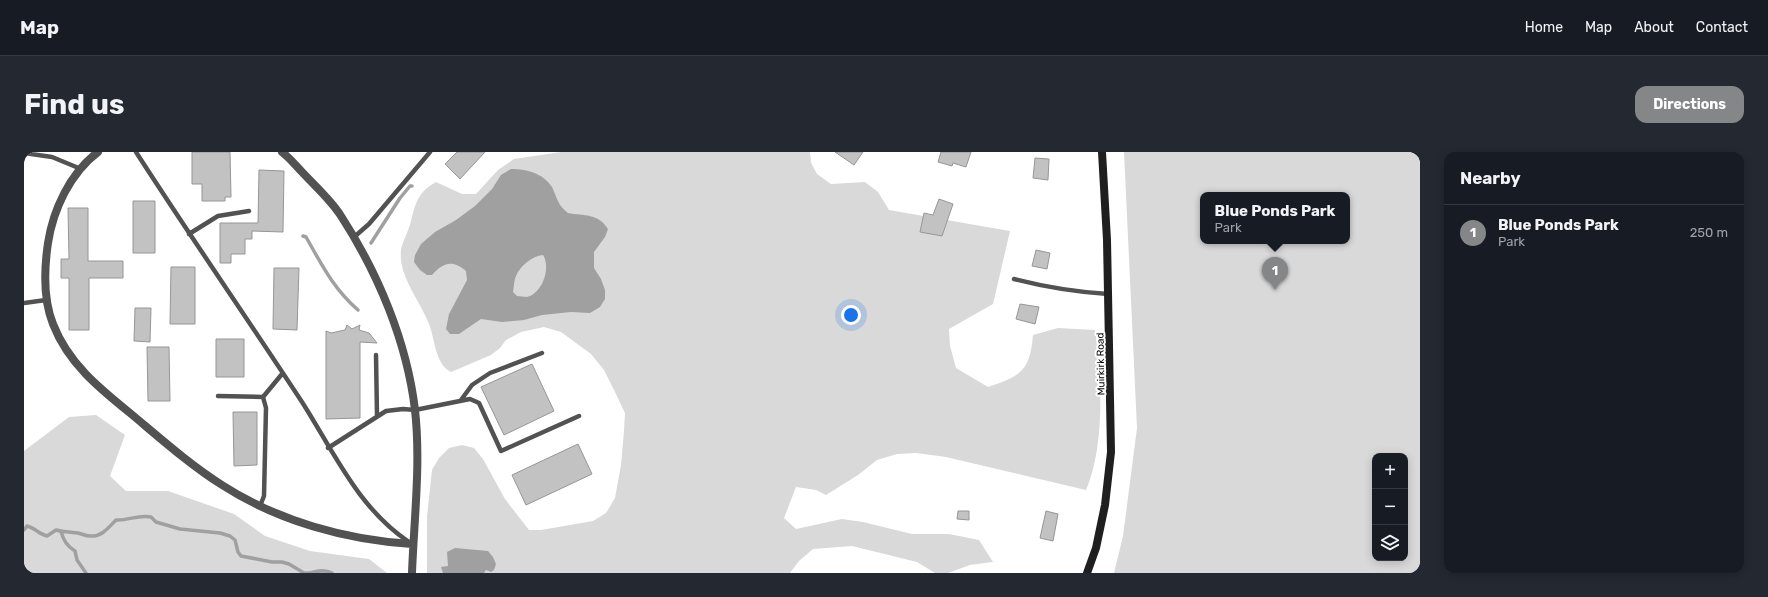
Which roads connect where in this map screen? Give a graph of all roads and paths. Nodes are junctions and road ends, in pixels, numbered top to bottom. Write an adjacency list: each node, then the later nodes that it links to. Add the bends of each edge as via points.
1 (98, 152): 7 (street)
2 (136, 152): 9 (lane)
3 (282, 152): 10 (street, via 324,194 341,216)
4 (430, 152): 10 (lane, via 369,224)
5 (1102, 152): 12 (main road, Muirkirk Road)
6 (24, 153): 7 (lane, via 52,158)
7 (81, 169): 13 (street, via 63,195 50,228 45,267)
8 (249, 211): 9 (lane, via 218,216)
9 (189, 234): 17 (lane)
10 (353, 238): 21 (street, via 390,312 402,349)
11 (1014, 279): 12 (lane, via 1040,286)
12 (1108, 294): 28 (main road, Muirkirk Road, via 1111,452 1105,505 1096,548)
13 (46, 300): 14 (lane); 25 (street, via 52,324 69,354 100,388 162,440 216,480)
14 (24, 303)
15 (542, 353): 20 (lane, via 490,373 472,385)
16 (376, 355): 22 (lane)
17 (282, 374): 19 (lane); 24 (lane)
18 (218, 396): 19 (lane)
19 (263, 397): 25 (lane, via 266,408 264,496)
20 (460, 400): 21 (lane); 23 (lane, via 470,399 479,403 501,450)
21 (415, 410): 22 (lane, via 398,410); 26 (street, via 417,452)
22 (378, 416): 24 (lane)
23 (579, 416)
24 (328, 448): 26 (lane, via 373,511)
25 (260, 506): 26 (street, via 313,527 368,540)
26 (412, 544): 27 (street)
27 (412, 573)
28 (1087, 573)

